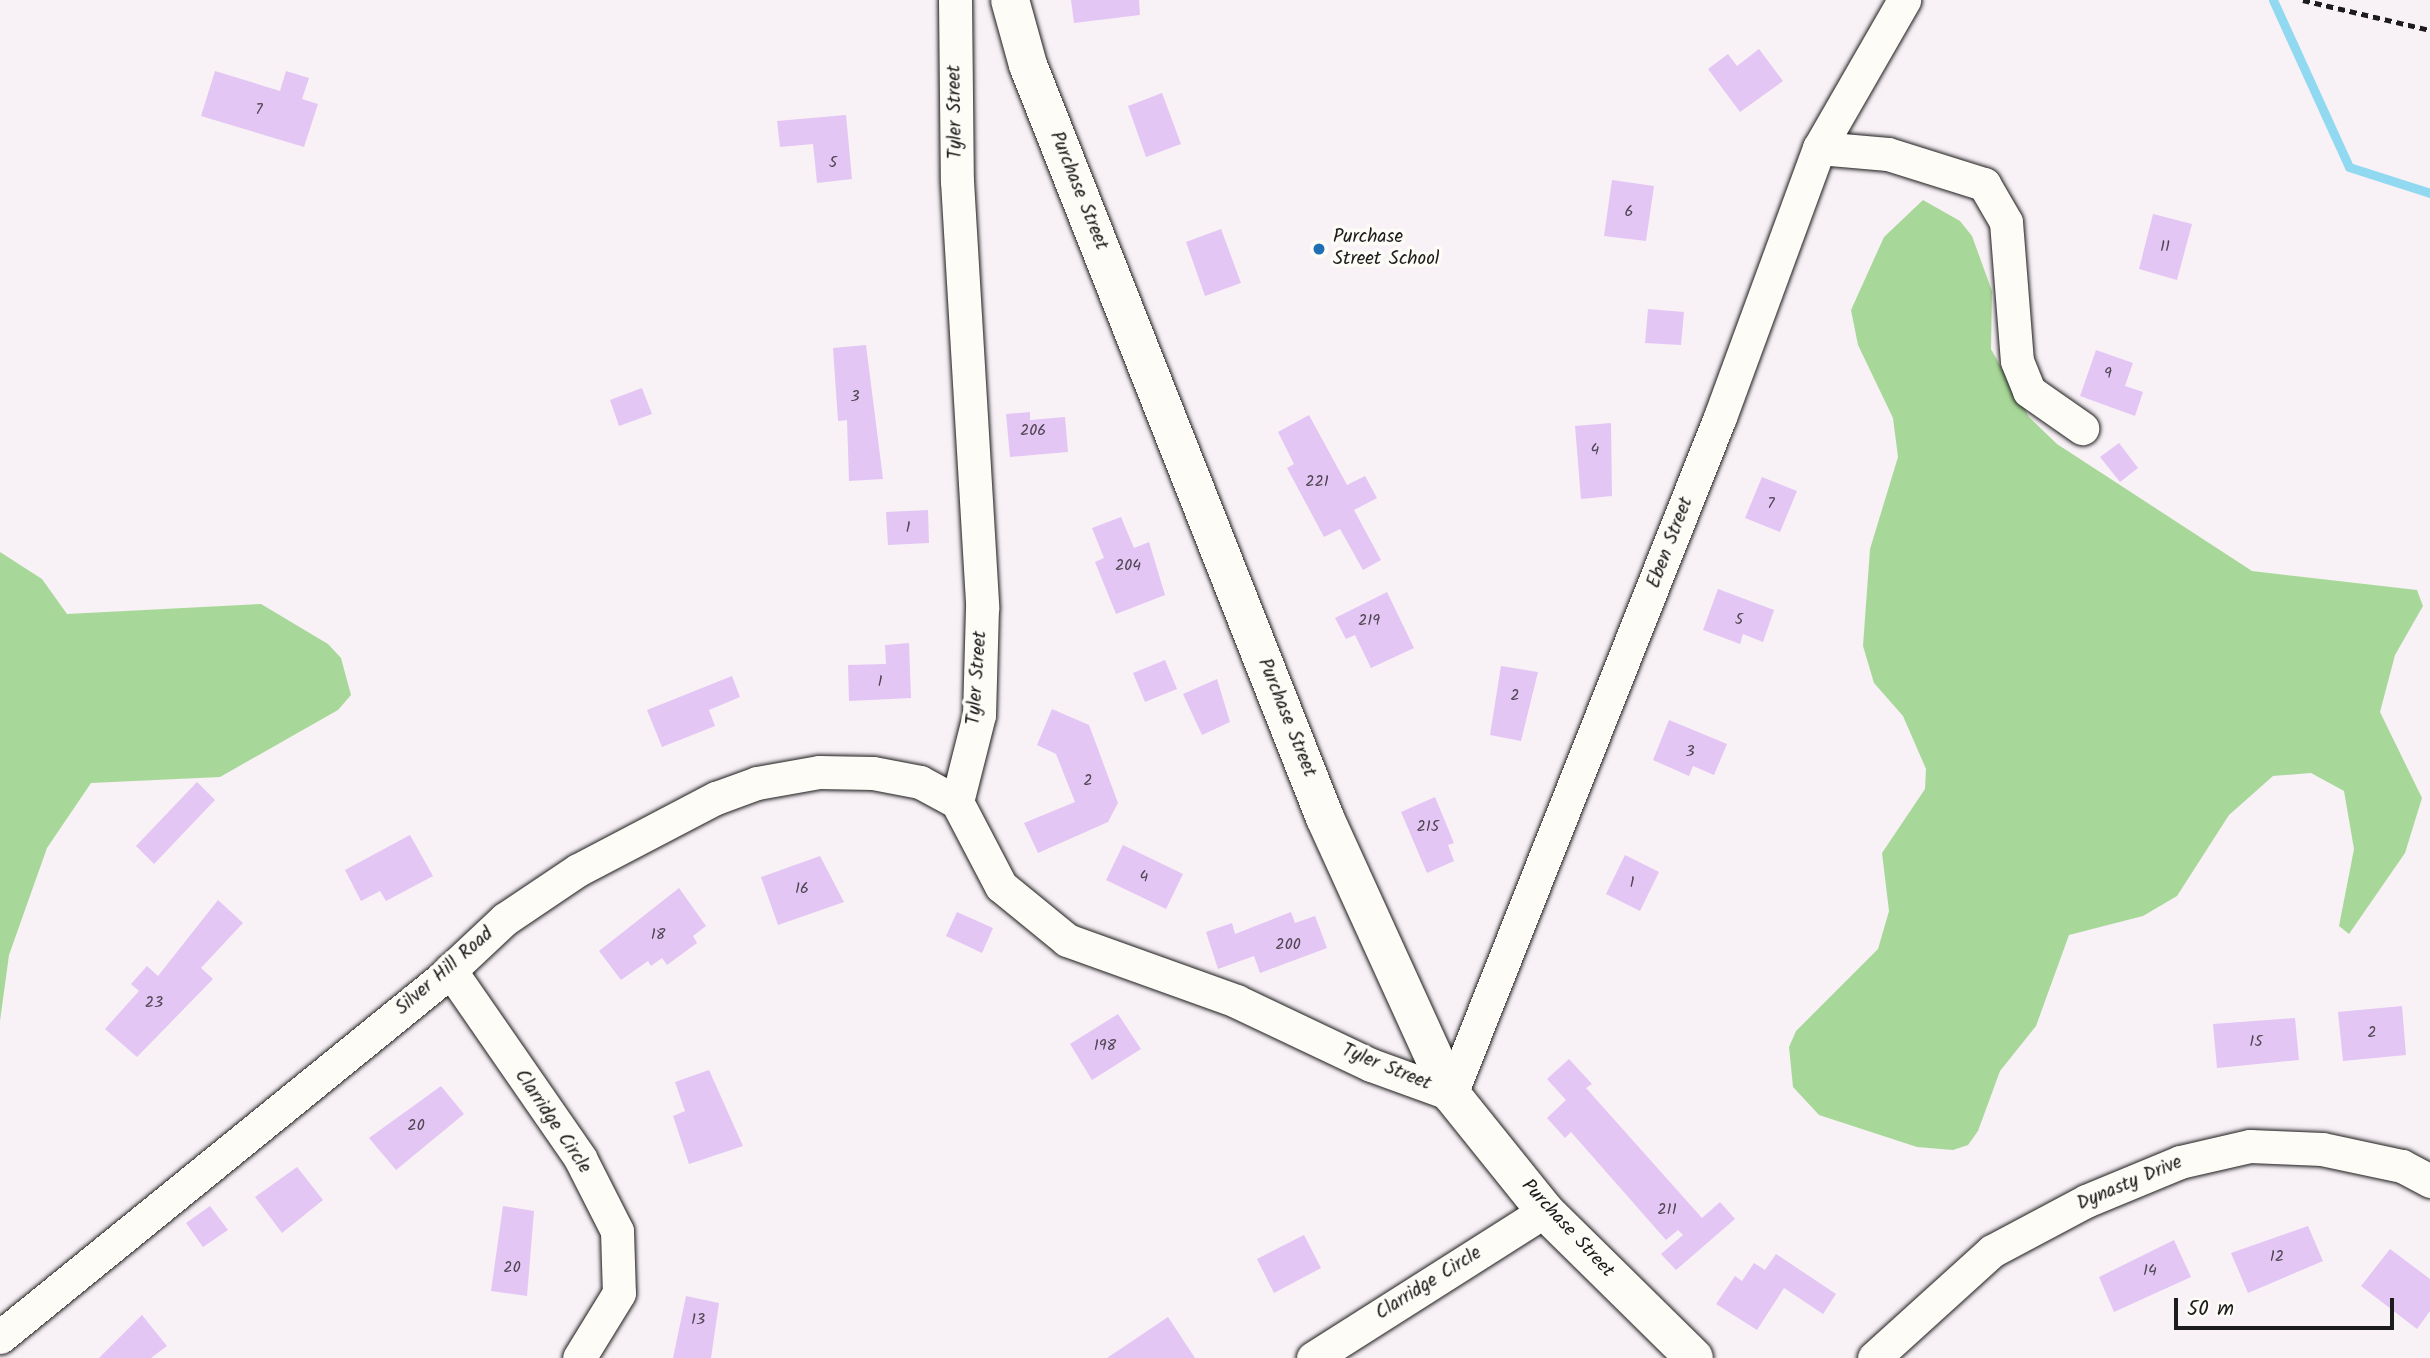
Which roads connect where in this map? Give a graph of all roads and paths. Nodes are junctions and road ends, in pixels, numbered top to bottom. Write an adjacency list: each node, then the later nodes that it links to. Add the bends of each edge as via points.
1 (955, 0): 8 (street, Tyler Street, via 957,181 982,608 979,715)
2 (1010, 0): 10 (main road, Purchase Street, via 1028,65 1320,805)
3 (1903, 0): 6 (street, Eben Street)
4 (2303, 0): 5 (path)
5 (2430, 30)
6 (1819, 148): 7 (street, via 1888,153 1984,184 2006,222 2021,371 2029,391); 10 (street, Eben Street, via 1552,851)
7 (2082, 428)
8 (957, 802): 9 (street, Silver Hill Road, via 919,782 873,773 819,772 757,783 578,870 505,919); 10 (street, Tyler Street, via 1001,886 1067,940 1236,1001 1371,1065)
9 (450, 970): 13 (street, Silver Hill Road); 14 (street, Clarridge Circle, via 580,1158 617,1231 619,1293)
10 (1451, 1094): 12 (main road, Purchase Street)
11 (2429, 1177): 17 (street, Dynasty Drive, via 2402,1166 2322,1149 2250,1146 2180,1162 2086,1201 1992,1251)
12 (1545, 1211): 15 (street, Clarridge Circle); 16 (main road, Purchase Street)
13 (0, 1337)
14 (579, 1358)
15 (1313, 1358)
16 (1694, 1358)
17 (1874, 1358)

